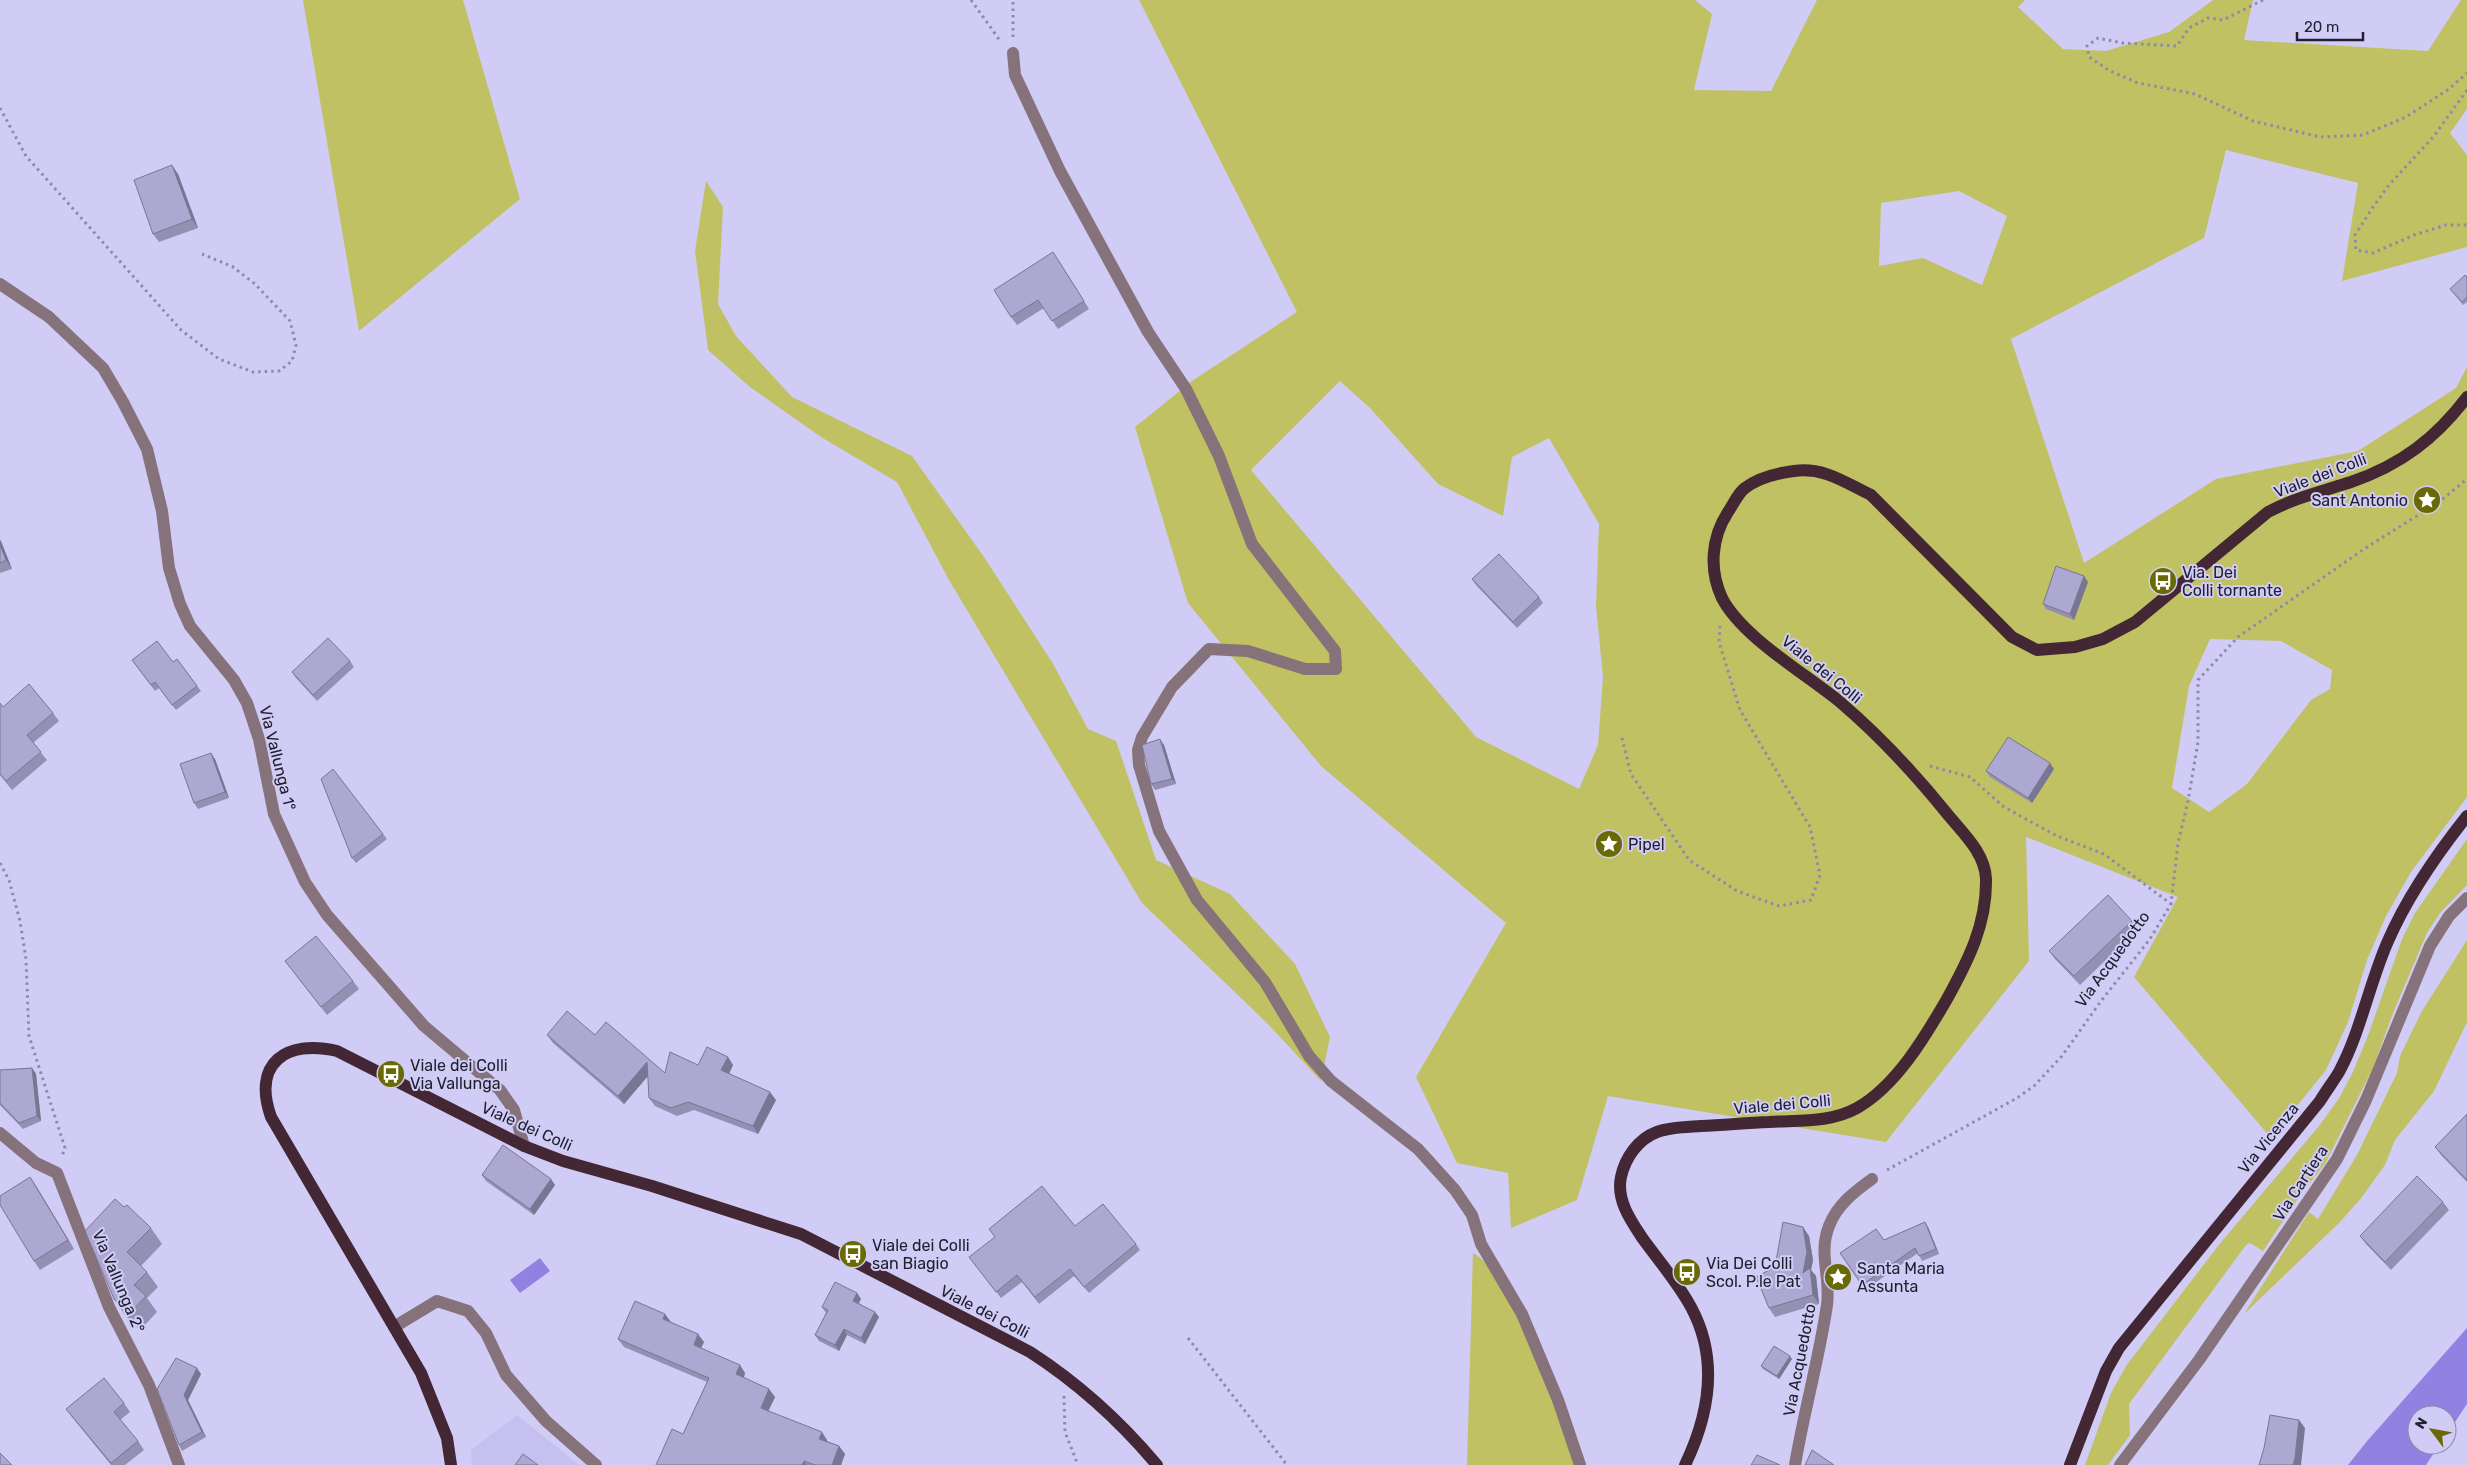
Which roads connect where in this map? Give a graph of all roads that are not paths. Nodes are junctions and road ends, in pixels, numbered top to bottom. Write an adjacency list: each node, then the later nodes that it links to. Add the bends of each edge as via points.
1 (1009, 50): 14 (street, via 1015,76 1060,171 1148,332 1186,389 1219,456 1252,544 1335,651 1336,669 1305,669 1248,651 1209,649 1192,665 1156,709 1138,750 1139,765 1159,831 1196,900 1265,982 1309,1056 1331,1081 1418,1149 1464,1202 1472,1215 1481,1244 1522,1314 1558,1400)
2 (0, 284): 7 (street, Via Vallunga 1°, via 49,317 103,368 147,449 162,511 169,568 180,604 190,626 234,680 247,703 260,738 274,814 305,882 328,915 424,1026 500,1090 514,1110)
3 (2467, 397): 15 (main road, Viale dei Colli, via 2448,423 2405,458 2354,481 2268,512 2135,622 2103,639 2075,647 2037,650 2012,637 1871,495 1813,468 1776,474 1743,488 1718,527 1712,562 1722,598 1760,641 1841,704 1910,768 1976,848 1985,865 1986,884 1982,922 1971,957 1923,1040 1879,1094 1856,1109 1830,1119 1655,1132 1638,1144 1626,1161 1620,1182 1622,1204 1689,1303 1702,1330 1707,1355 1708,1387 1702,1427)
4 (2467, 816): 17 (main road, Via Vicenza, via 2422,876 2406,904 2387,942 2364,1011 2338,1072 2320,1101 2119,1348 2106,1371)
5 (2467, 898): 18 (street, Via Cartiera, via 2449,916 2430,946 2366,1100 2337,1159 2199,1360)
6 (0, 1133): 10 (street, Via Vallunga 2°, via 36,1163 57,1174 109,1307 149,1385)
7 (524, 1146): 9 (main road, Viale dei Colli, via 337,1051 302,1047 286,1052 273,1064 266,1079 265,1100 271,1117); 13 (main road, Viale dei Colli, via 801,1234 1030,1352 1063,1373 1129,1431)
8 (1872, 1179): 16 (street, Via Acquedotto, via 1850,1195 1838,1209 1824,1243 1827,1302)
9 (394, 1327): 11 (main road, Viale dei Colli, via 421,1373 447,1438); 12 (street, via 437,1301 468,1311 486,1333 506,1375 546,1421)
10 (179, 1465)
11 (451, 1465)
12 (596, 1465)
13 (1157, 1465)
14 (1580, 1465)
15 (1685, 1465)
16 (1795, 1465)
17 (2070, 1465)
18 (2120, 1465)

